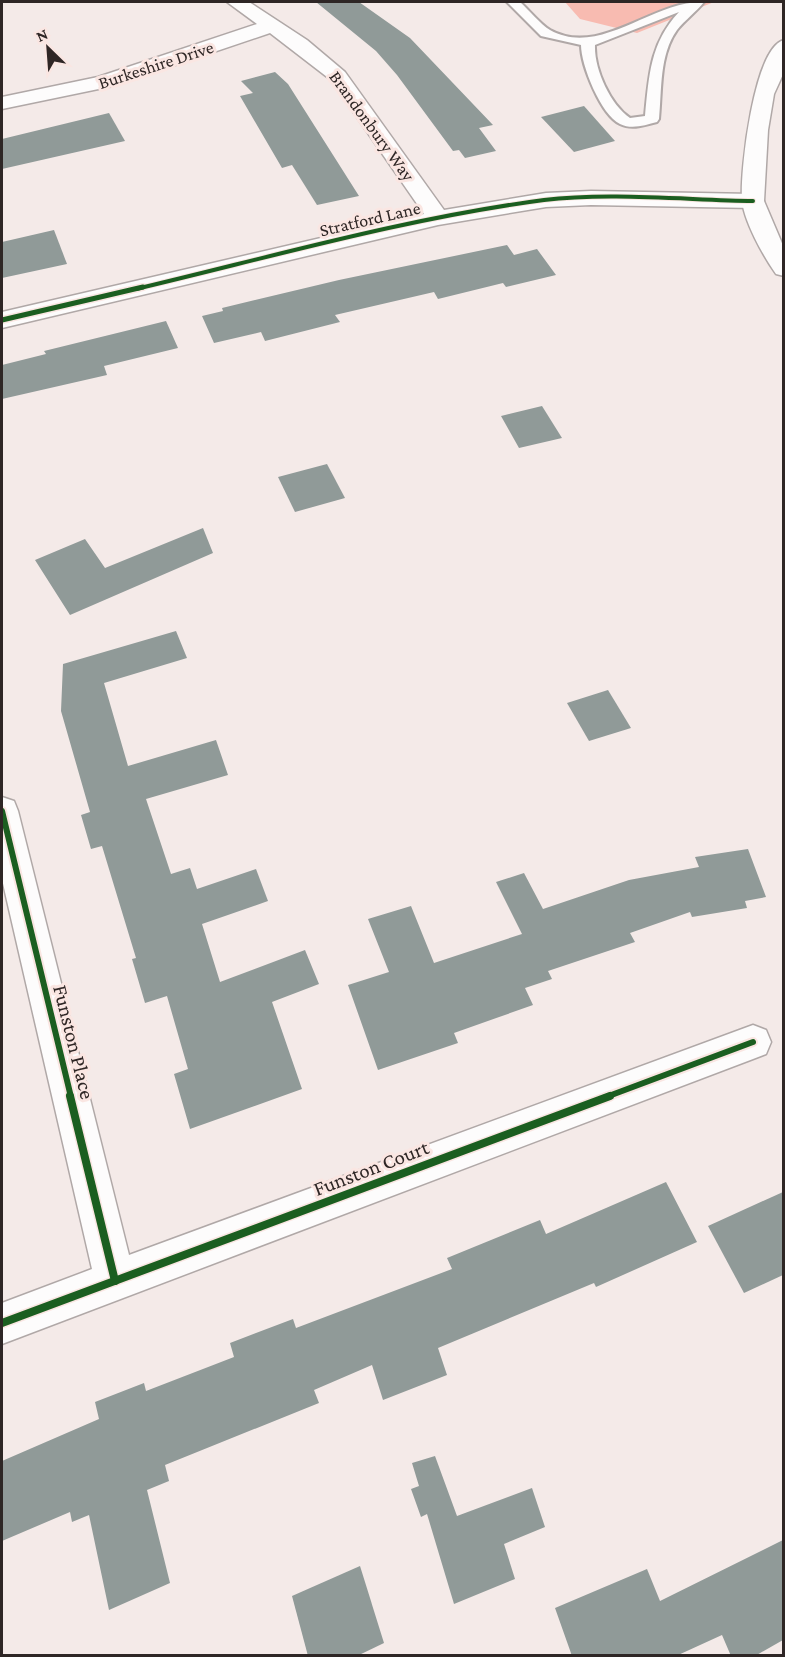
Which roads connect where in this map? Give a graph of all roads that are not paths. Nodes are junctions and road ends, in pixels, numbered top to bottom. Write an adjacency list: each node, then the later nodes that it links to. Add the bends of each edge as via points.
1 (237, 2): 4 (street, Brandonbury Way)
2 (513, 2): 5 (lane, via 546,33)
3 (695, 2): 5 (lane); 5 (lane, via 674,22 662,43 652,119 625,121 615,115 593,70)
4 (273, 25): 7 (street, Burkeshire Drive, via 138,73 43,98); 9 (street, Brandonbury Way, via 338,76)
5 (588, 43)
6 (783, 46): 8 (street, via 764,94 757,130)
7 (2, 103)
8 (753, 201): 9 (street, Stratford Lane, via 580,198); 10 (street)
9 (438, 218): 11 (street, Stratford Lane)
10 (783, 269)
11 (2, 320)
12 (2, 811): 14 (street, Funston Place)
13 (753, 1042): 14 (street, Funston Court)
14 (115, 1281): 15 (street, Funston Court)
15 (2, 1323)

